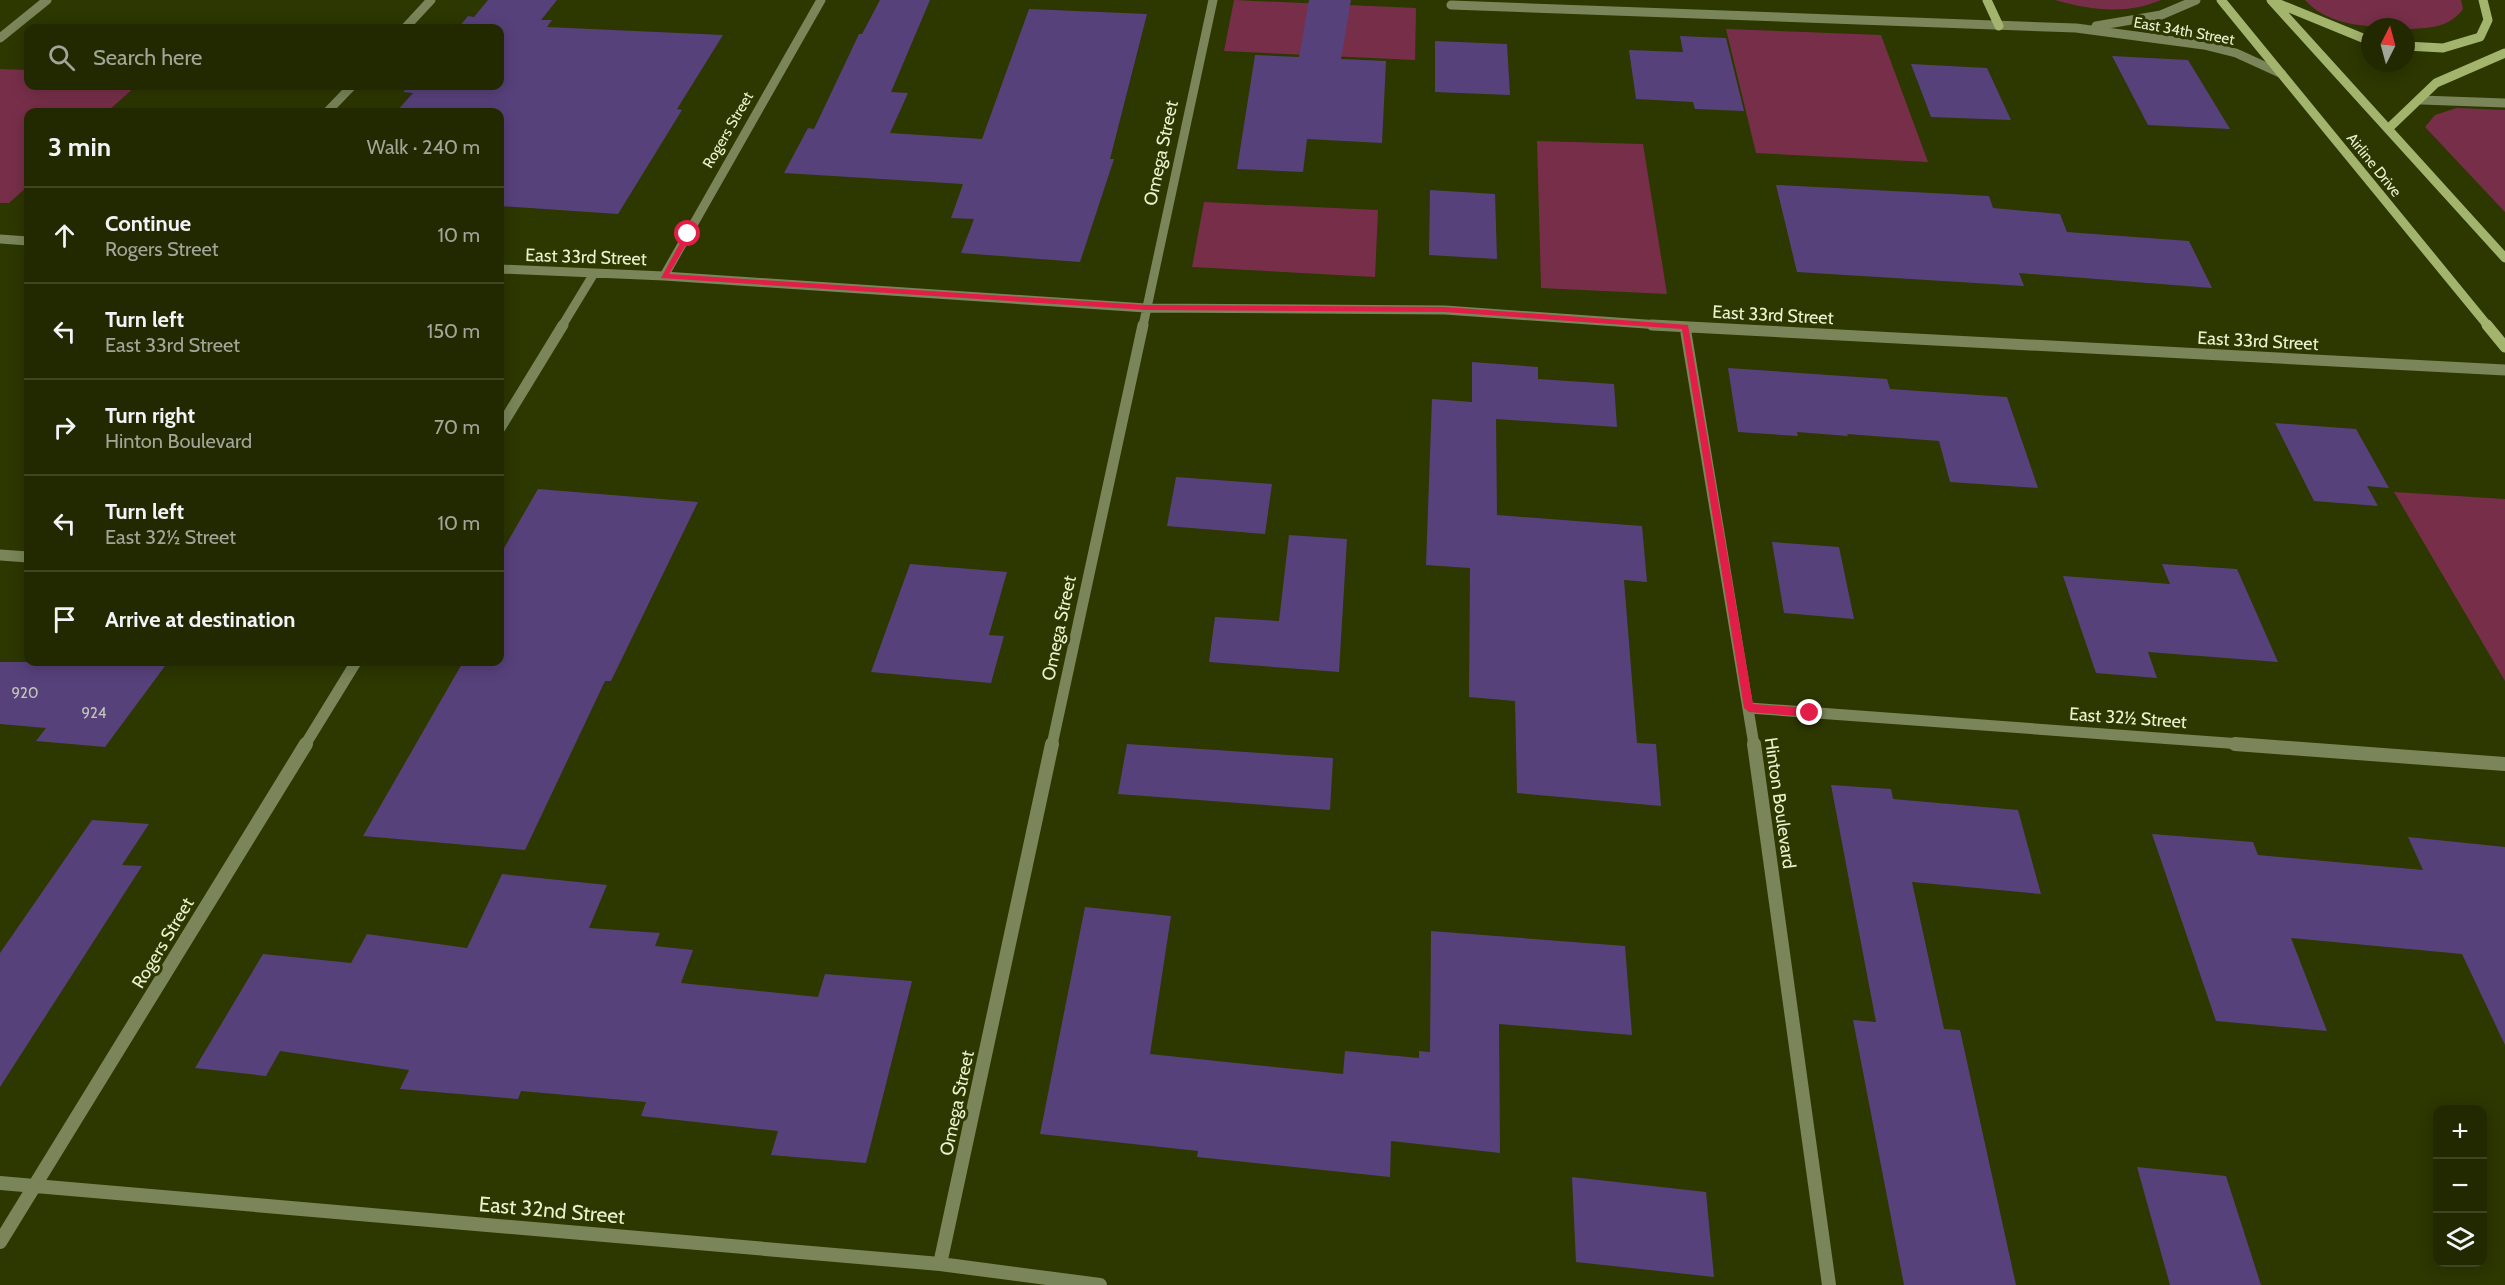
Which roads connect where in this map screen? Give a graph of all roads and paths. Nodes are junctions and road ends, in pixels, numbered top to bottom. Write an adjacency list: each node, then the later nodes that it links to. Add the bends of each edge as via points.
1 (47, 0): 17 (street)
2 (431, 0): 13 (street)
3 (821, 0): 31 (street, Rogers Street)
4 (1213, 0): 32 (street, Omega Street)
5 (1605, 0): 12 (street)
6 (1988, 0): 14 (main road)
7 (2196, 0): 15 (street, East 34th Street, via 2161,15)
8 (2222, 0): 20 (main road, Airline Drive)
9 (2271, 0): 16 (main road, Airline Drive); 25 (main road, Airline Drive)
10 (2483, 0): 18 (main road, via 2488,21 2480,37 2443,48)
11 (1451, 5): 12 (street, East 34th Street)
12 (1607, 11): 14 (street, East 34th Street)
13 (409, 24)
14 (1999, 26): 15 (street, East 34th Street)
15 (2076, 28): 20 (street, East 34th Street, via 2204,45 2236,53)
16 (2361, 37)
17 (0, 38)
18 (2415, 46)
19 (2505, 53): 22 (main road, Airline Drive, via 2436,83)
20 (2282, 74): 34 (main road, Airline Drive)
21 (348, 90): 24 (street)
22 (2421, 100): 23 (street); 25 (main road, Airline Drive)
23 (2505, 104)
24 (331, 108)
25 (2389, 128): 28 (main road, Airline Drive)
26 (0, 239): 27 (street)
27 (24, 241)
28 (2505, 258)
29 (504, 269): 30 (street, East 33rd Street)
30 (593, 275): 31 (street, East 33rd Street); 36 (street)
31 (664, 276): 32 (street, East 33rd Street)
32 (1146, 308): 33 (street, East 33rd Street, via 1445,310); 45 (street, Omega Street)
33 (1685, 327): 35 (street, East 33rd Street); 40 (street, Hinton Boulevard)
34 (2505, 347)
35 (2505, 370)
36 (504, 421)
37 (0, 555): 38 (street)
38 (24, 557)
39 (354, 666): 43 (street, Rogers Street)
40 (1749, 708): 41 (street, East 32½ Street); 47 (street, Hinton Boulevard)
41 (2505, 764)
42 (0, 1183): 43 (street, East 32nd Street)
43 (35, 1186): 44 (street, Rogers Street); 45 (street, East 32nd Street)
44 (0, 1242)
45 (940, 1264): 46 (street, East 32nd Street)
46 (1100, 1285)
47 (1829, 1285)

